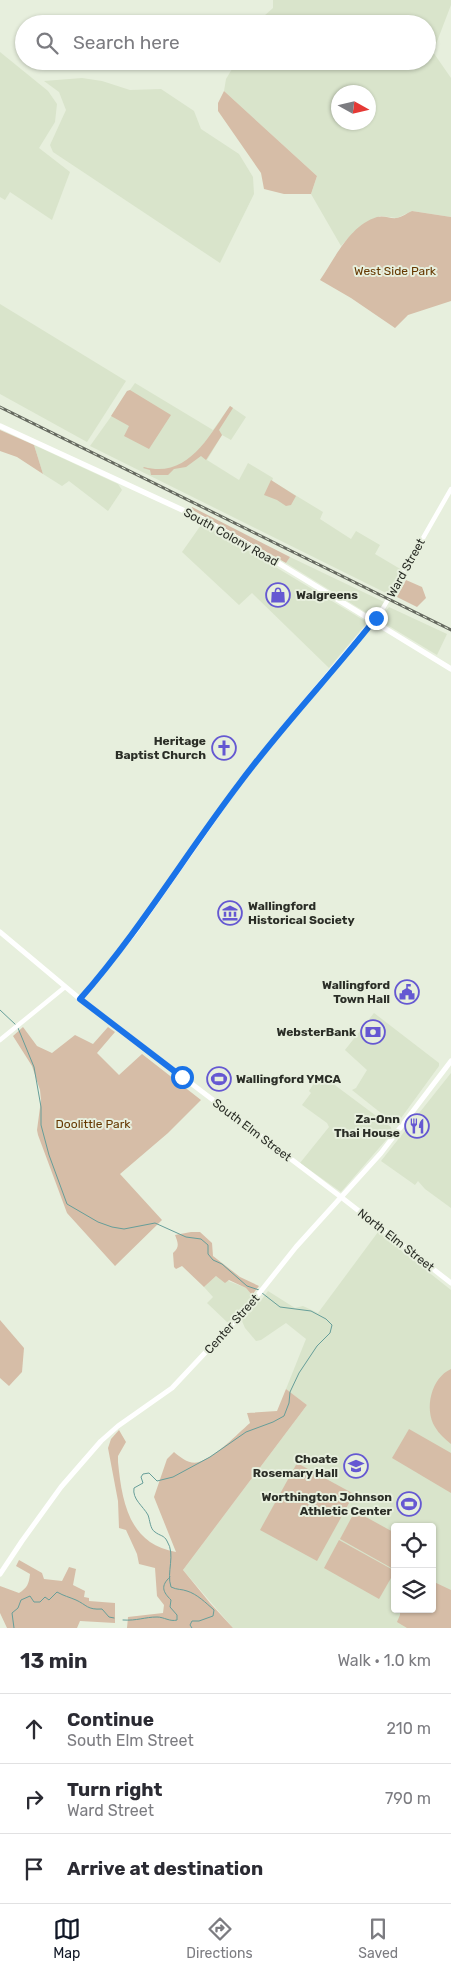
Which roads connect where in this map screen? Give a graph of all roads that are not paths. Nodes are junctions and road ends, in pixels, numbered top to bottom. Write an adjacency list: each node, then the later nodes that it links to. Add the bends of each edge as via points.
1 (0, 426): 3 (main road, South Colony Road, via 202,519)
2 (451, 489): 3 (street, Ward Street)
3 (373, 622): 4 (main road, South Colony Road); 7 (street, Ward Street, via 239,784 136,931)
4 (451, 669)
5 (0, 932): 6 (main road, South Elm Street)
6 (66, 987): 7 (main road, South Elm Street); 8 (street)
7 (80, 999): 10 (main road, South Elm Street)
8 (0, 1040)
9 (450, 1063): 10 (main road, Center Street, via 381,1153)
10 (341, 1197): 11 (main road, North Elm Street); 12 (main road, Center Street, via 258,1296 172,1388 101,1441 62,1487)
11 (451, 1283)
12 (0, 1574)

